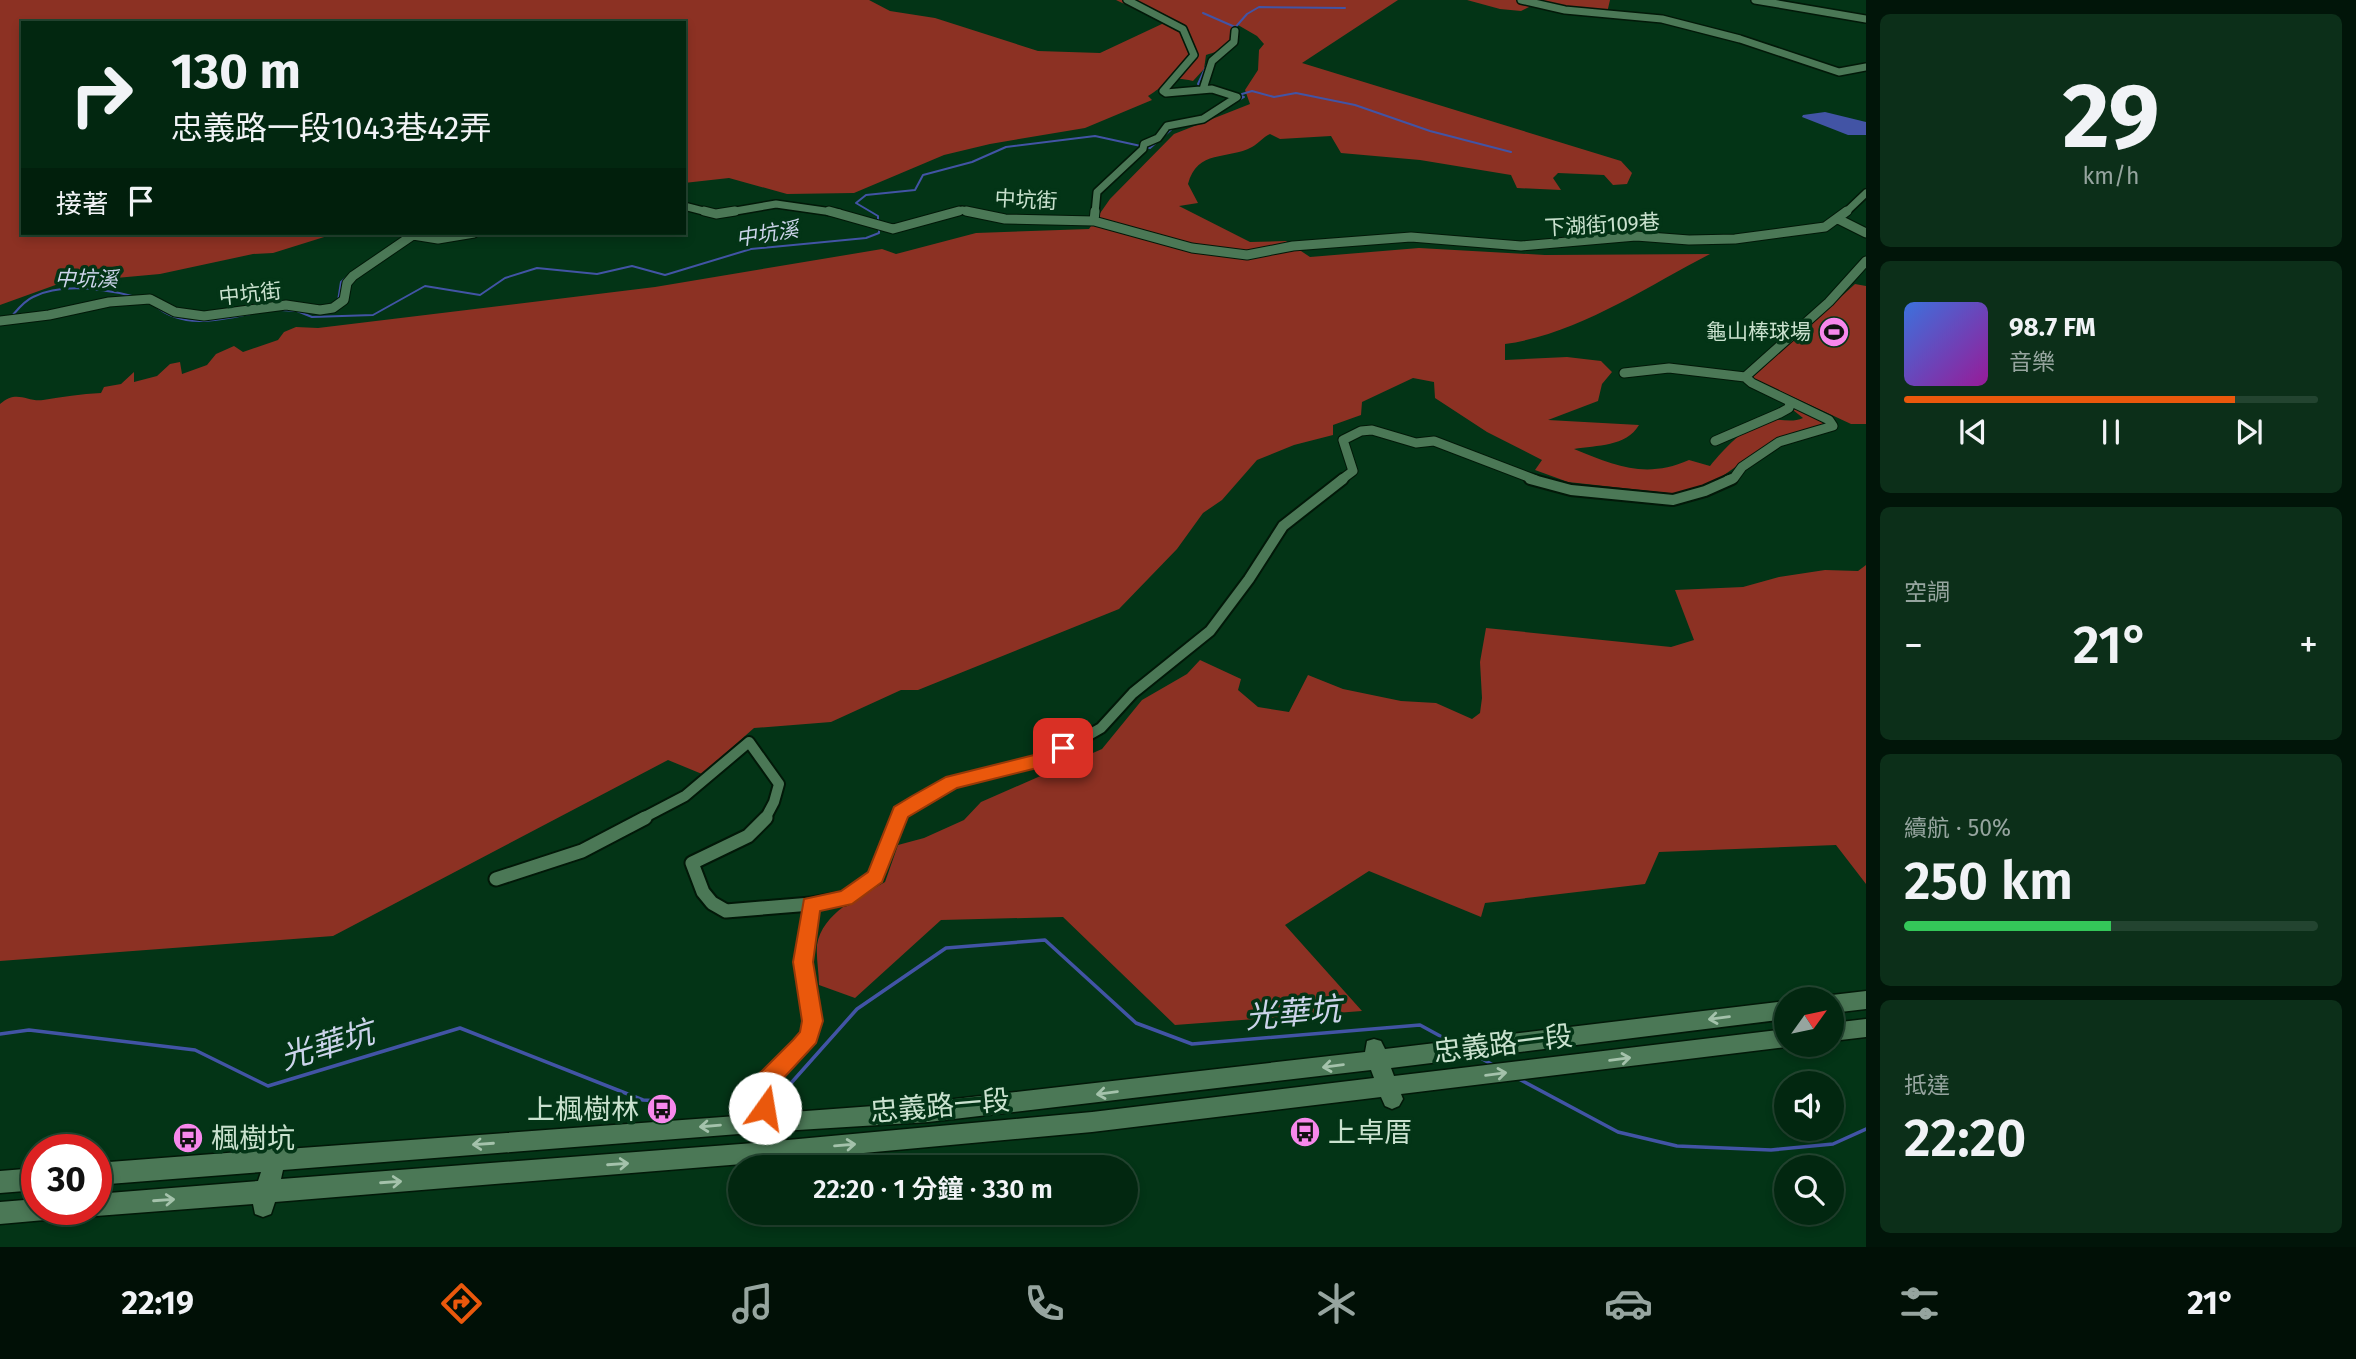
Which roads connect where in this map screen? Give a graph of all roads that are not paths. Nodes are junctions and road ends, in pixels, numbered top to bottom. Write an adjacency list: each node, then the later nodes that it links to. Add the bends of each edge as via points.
1 (1127, 0): 7 (street, via 1183,29 1194,55 1173,74 1163,91)
2 (1521, 0): 6 (street, via 1565,10 1662,19 1741,39 1839,72)
3 (1755, 0): 4 (street)
4 (1866, 19)
5 (1235, 31): 7 (street, via 1232,47 1212,60)
6 (1866, 68)
7 (1203, 87): 11 (street, via 1237,98 1203,119 1167,126 1143,146 1097,192)
8 (1866, 193): 10 (street, 下湖街109巷)
9 (686, 207): 11 (street, 中坑街, via 716,215 776,204 841,213 893,229 962,210 1005,219)
10 (1838, 219): 12 (street); 16 (street, 下湖街109巷, via 1825,227 1735,239 1636,236 1521,246 1436,237)
11 (1094, 221): 16 (street, 中坑街, via 1192,248 1247,255 1293,246)
12 (1866, 233)
13 (413, 235): 15 (street, 中坑街, via 438,239)
14 (413, 235): 18 (street, 中坑街, via 354,276 347,283 344,300 323,310 286,305 195,316 146,300 99,303)
15 (462, 235)
16 (1369, 241)
17 (1866, 261): 20 (street, via 1829,302)
18 (0, 321)
19 (1624, 373): 20 (street, via 1648,367 1682,368)
20 (1745, 377): 21 (street)
21 (1790, 402): 22 (street, via 1780,413); 24 (street, via 1833,426 1779,442 1742,467 1734,478 1673,500 1571,489 1434,441 1416,443 1372,430 1350,436 1343,440 1353,471 1283,526 1210,631 1133,693 1101,728 1047,759 953,782 900,812 876,877 845,898)
22 (1715, 441)
23 (496, 879): 24 (street, via 582,851 663,808 685,796 749,742 779,784 774,807 758,829 692,863 697,884 713,905 726,911)
24 (811, 904): 33 (street, via 803,962 812,1021 809,1036 768,1080)
25 (1866, 1000): 26 (main road)
26 (1844, 1003)
27 (1774, 1012): 31 (main road, 忠義路一段, one-way to 31, via 1425,1054)
28 (1866, 1028): 29 (main road)
29 (1844, 1031)
30 (1774, 1040): 32 (main road, 忠義路一段, one-way to 30, via 1440,1082)
31 (1376, 1054): 32 (main road); 33 (main road, 忠義路一段, one-way to 33, via 928,1112)
32 (1390, 1093): 36 (main road, 忠義路一段, one-way to 32)
33 (765, 1122): 34 (main road, 忠義路一段, one-way to 34); 35 (street)
34 (277, 1154): 38 (main road, 忠義路一段); 41 (main road)
35 (766, 1155)
36 (809, 1155)
37 (728, 1163): 41 (main road, 忠義路一段, one-way to 37)
38 (112, 1172)
39 (21, 1180): 40 (main road)
40 (0, 1182)
41 (265, 1199): 42 (main road, 忠義路一段, one-way to 41)
42 (112, 1204)
43 (21, 1211): 44 (main road)
44 (0, 1213)

